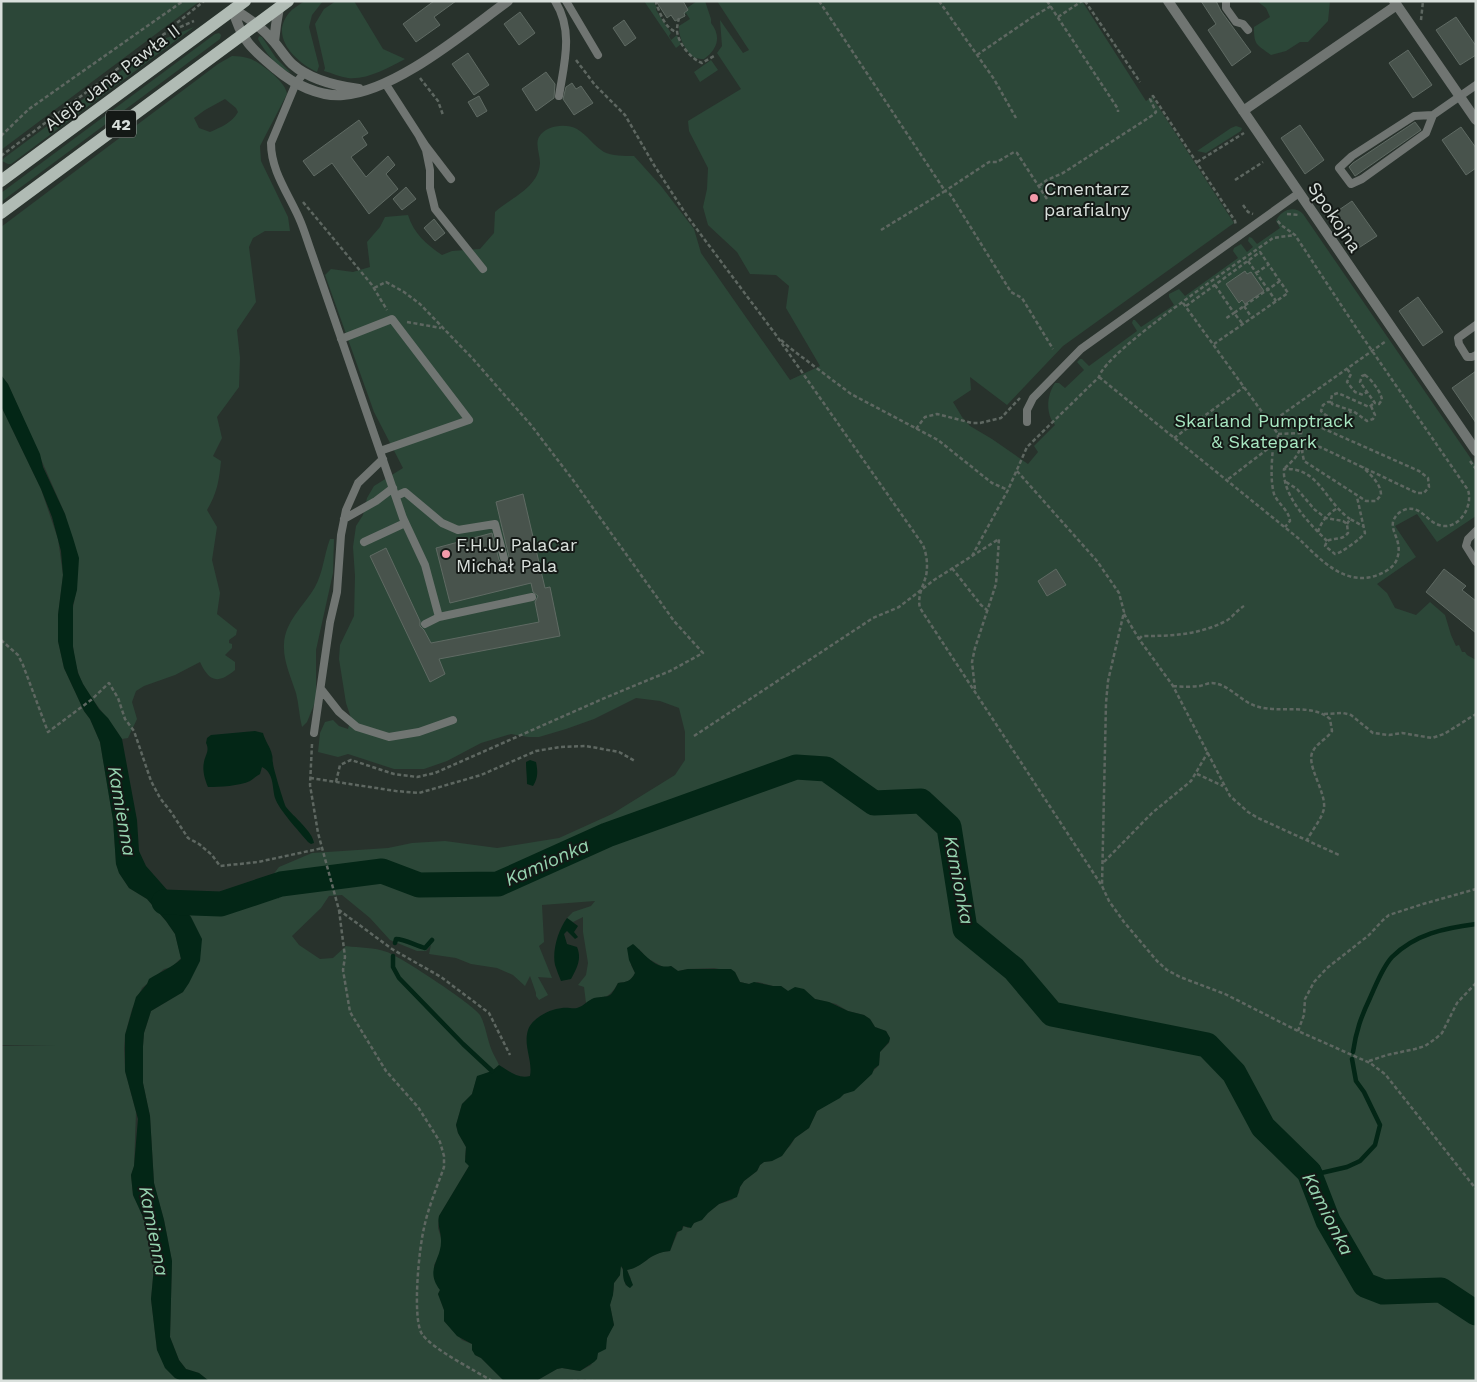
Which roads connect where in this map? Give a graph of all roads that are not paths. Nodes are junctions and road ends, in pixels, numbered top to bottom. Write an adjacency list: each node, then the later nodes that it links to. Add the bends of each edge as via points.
1 (245, 1): 9 (main road, Aleja Jana Pawła II / 42)
2 (508, 1): 17 (street, via 413,68)
3 (555, 1): 20 (lane, via 560,8 568,46)
4 (566, 1): 14 (lane)
5 (1168, 1): 22 (street, Spokojna)
6 (1226, 1): 11 (lane, via 1226,8 1236,22)
7 (1398, 2): 21 (street); 22 (street)
8 (284, 4): 10 (main road, 42); 13 (street)
9 (233, 9): 10 (street); 12 (street); 27 (main road, Aleja Jana Pawła II / 42)
10 (256, 24): 12 (main road, 42); 13 (street)
11 (1248, 30)
12 (242, 35): 16 (street, via 253,50); 29 (main road, 42)
13 (274, 42): 15 (street)
14 (598, 55)
15 (304, 73): 16 (lane); 19 (street, via 332,84)
16 (296, 83): 19 (street, via 343,95); 32 (lane, via 271,143 271,153 282,185 299,218)
17 (385, 83): 19 (street); 25 (lane)
18 (1476, 85): 21 (lane)
19 (366, 89)
20 (560, 96)
21 (1460, 96): 23 (lane); 24 (street)
22 (1243, 111): 28 (street, Spokojna)
23 (1433, 115): 23 (lane, via 1414,116 1339,168 1351,184 1362,179 1426,133)
24 (1476, 120)
25 (419, 136): 26 (lane); 30 (lane, via 426,150 435,208)
26 (451, 179)
27 (1, 181)
28 (1299, 193): 34 (lane, via 1081,349 1033,398 1027,410); 36 (street, Spokojna)
29 (1, 213)
30 (483, 269)
31 (1476, 325): 33 (lane, via 1458,338 1467,357)
32 (341, 339): 35 (lane); 35 (lane, via 392,319 469,420)
33 (1476, 355)
34 (1028, 422)
35 (380, 451): 37 (lane)
36 (1476, 451)
37 (383, 459): 38 (lane); 40 (lane, via 358,482)
38 (393, 488): 39 (lane); 40 (lane)
39 (396, 496): 41 (lane); 44 (lane, via 405,492 442,523 458,530 495,524)
40 (344, 519): 49 (lane, via 337,592)
41 (405, 523): 43 (lane); 47 (lane, via 425,565)
42 (1476, 531): 45 (lane, via 1466,546)
43 (364, 542)
44 (504, 558)
45 (1476, 562)
46 (532, 597): 47 (lane)
47 (439, 617): 48 (lane)
48 (425, 624)
49 (321, 689): 50 (lane, via 339,712 357,727 389,737 419,732); 51 (lane)
50 (452, 720)
51 (314, 733)

